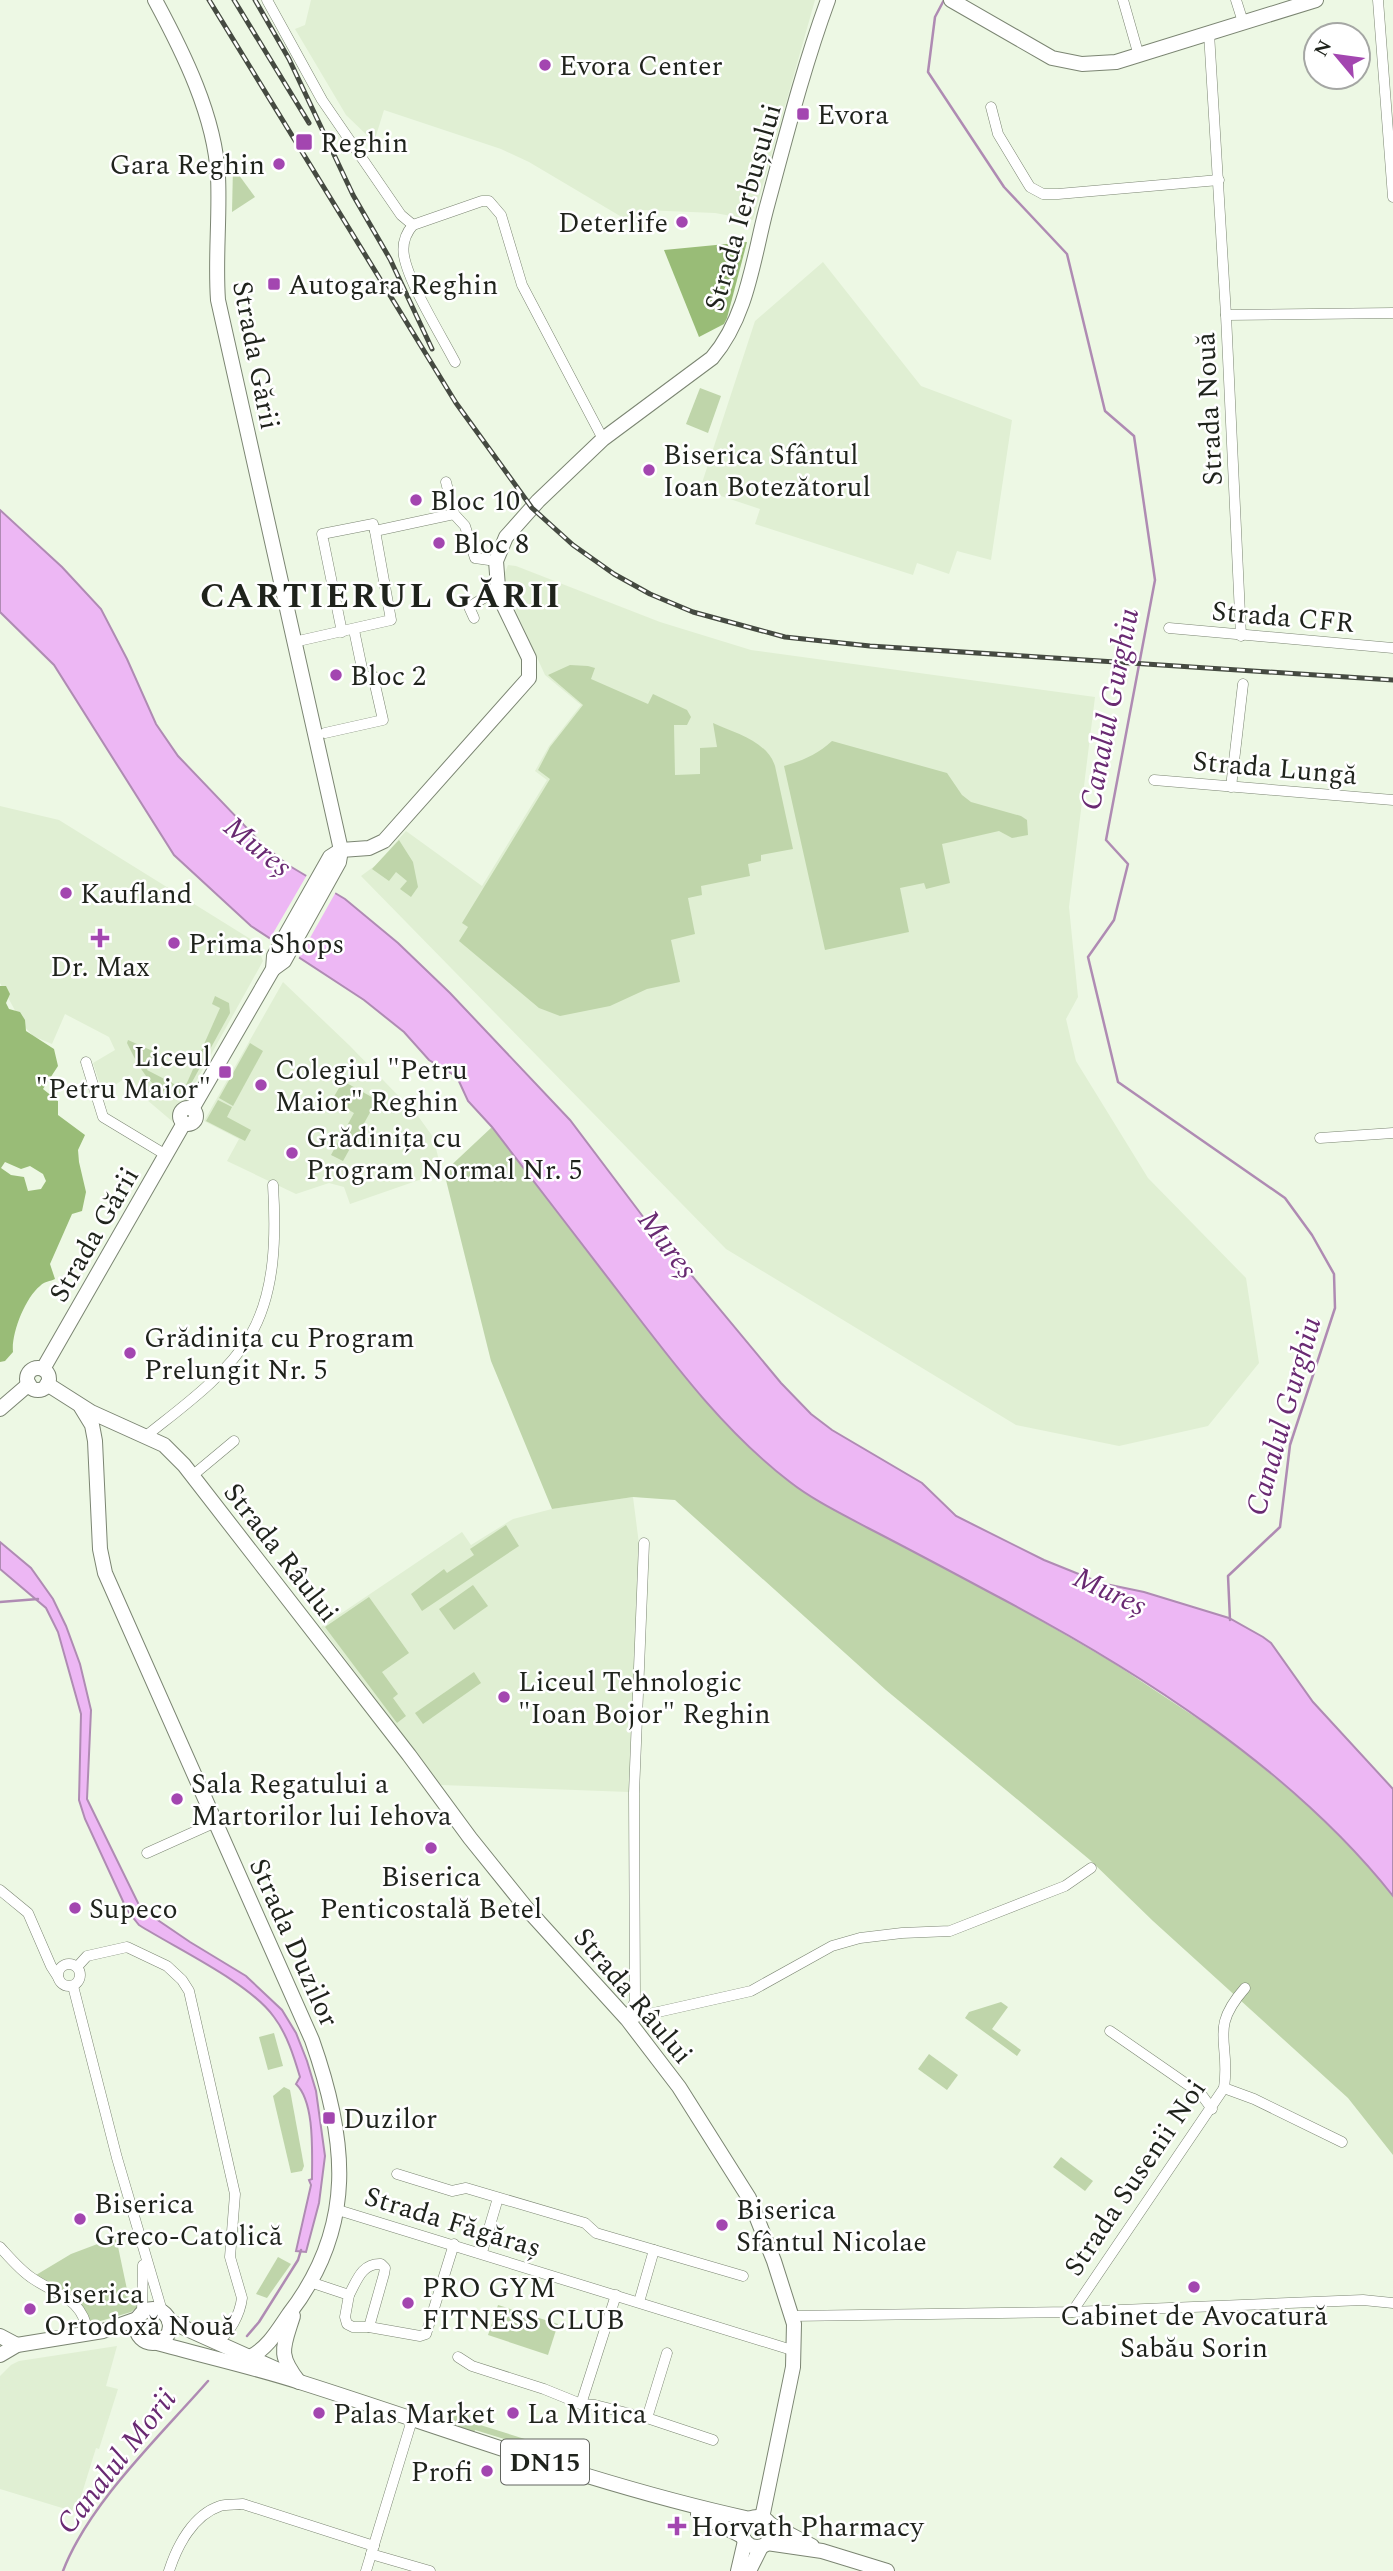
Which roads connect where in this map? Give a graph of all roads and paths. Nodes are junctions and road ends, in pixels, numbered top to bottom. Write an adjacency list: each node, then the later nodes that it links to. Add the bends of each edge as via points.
1 (155, 0): 30 (main road, Strada Gării, via 182,50 211,136 218,173 218,300)
2 (267, 0): 15 (street, via 322,100)
3 (828, 0): 19 (main road, Strada Ierbușului, via 732,331 712,358)
4 (1123, 0): 11 (street)
5 (1236, 0): 9 (street)
6 (1315, 0): 9 (main road)
7 (1378, 0): 14 (street)
8 (954, 2): 11 (main road, via 1052,58 1098,65)
9 (1243, 22): 10 (main road)
10 (1209, 33): 11 (main road); 13 (street, Strada Nouă)
11 (1139, 56)
12 (991, 107): 13 (street, via 1008,154 1030,187 1043,194)
13 (1219, 180): 17 (street, Strada Nouă)
14 (1393, 197)
15 (412, 225): 18 (street, via 404,240 404,255); 19 (street, via 482,201 496,206 522,285)
16 (1393, 313): 17 (street)
17 (1226, 315): 29 (street, Strada Nouă)
18 (455, 362)
19 (603, 439): 37 (main road, Strada Ierbușului, via 506,537 496,561 501,600 529,658 529,678 384,841)
20 (446, 482): 21 (street)
21 (454, 514): 22 (street); 23 (street, via 466,526 475,558)
22 (375, 531): 27 (street, via 391,620); 28 (street, via 373,524 322,534)
23 (489, 559)
24 (492, 593): 25 (street, via 469,607)
25 (474, 618)
26 (1169, 628): 29 (street, Strada CFR)
27 (354, 629): 28 (street); 33 (street, via 364,678 373,676 383,720)
28 (342, 632): 30 (street)
29 (1241, 636): 31 (street, Strada CFR)
30 (294, 642): 37 (main road, Strada Gării)
31 (1393, 648)
32 (1243, 684): 35 (street)
33 (325, 733)
34 (1154, 780): 35 (street, Strada Lungă)
35 (1231, 787): 36 (street, Strada Lungă)
36 (1393, 800)
37 (337, 856): 41 (main road, Strada Gării, via 192,1109 181,1112 184,1123)
38 (86, 1062): 41 (street, via 103,1116)
39 (1393, 1133): 40 (street)
40 (1320, 1138)
41 (166, 1155): 43 (main road, Strada Gării)
42 (273, 1185): 48 (street, via 276,1230 271,1270 250,1336 214,1380)
43 (43, 1369): 44 (main road, via 29,1372); 45 (main road)
44 (29, 1384): 45 (main road, via 38,1390); 47 (main road)
45 (47, 1384): 46 (main road, Strada Râului)
46 (80, 1406): 48 (main road, Strada Râului); 52 (main road, Strada Duzilor, via 93,1433 100,1549 106,1573)
47 (0, 1409)
48 (146, 1436): 50 (main road, Strada Râului, via 176,1455)
49 (234, 1441): 50 (street)
50 (192, 1476): 62 (main road, Strada Râului, via 478,1849)
51 (645, 1543): 62 (street, via 634,1793 635,2001)
52 (216, 1822): 53 (street); 69 (main road, Strada Duzilor, via 294,1997 327,2084 339,2153)
53 (147, 1853)
54 (1091, 1868): 62 (street, via 1065,1886 950,1931 860,1938 832,1946 751,1991)
55 (0, 1890): 56 (street, via 28,1913)
56 (47, 1957): 57 (street); 59 (street)
57 (63, 1966): 58 (street); 59 (street)
58 (76, 1967): 60 (street, via 80,1976); 90 (street, via 86,1956 127,1947 167,1966 188,1991 236,2206 230,2257 241,2305 227,2333)
59 (58, 1977): 60 (street, via 62,1984)
60 (73, 1986): 74 (street)
61 (1245, 1989): 64 (street, Strada Susenii Noi, via 1230,2005 1223,2023)
62 (627, 2019): 85 (main road, Strada Râului, via 679,2087 749,2198)
63 (1110, 2031): 65 (street, via 1201,2094)
64 (1224, 2088): 65 (street, Strada Susenii Noi); 66 (street)
65 (1212, 2109): 82 (street, Strada Susenii Noi)
66 (1342, 2142)
67 (397, 2174): 68 (street, via 452,2191 466,2188)
68 (498, 2198): 72 (street, via 585,2223 596,2233); 73 (street)
69 (338, 2210): 70 (street, Strada Făgăraș); 76 (main road, Strada Duzilor)
70 (454, 2244): 73 (street, Strada Făgăraș); 86 (street, via 426,2334)
71 (0, 2247): 87 (street, via 31,2278 75,2304)
72 (654, 2250): 75 (street); 79 (street)
73 (482, 2252): 78 (street, Strada Făgăraș)
74 (144, 2255): 83 (street); 84 (street)
75 (743, 2276)
76 (310, 2282): 77 (street); 81 (main road, Strada Duzilor)
77 (349, 2295): 86 (street, via 347,2324); 86 (street, via 362,2270 382,2264 384,2274)
78 (616, 2295): 79 (street, Strada Făgăraș); 99 (street)
79 (639, 2302): 94 (street, Strada Făgăraș)
80 (1393, 2303): 82 (street, Strada Susenii Noi, via 1363,2300)
81 (297, 2305): 96 (main road, Strada Duzilor, via 264,2348); 98 (main road, Strada Duzilor, via 282,2352)
82 (1072, 2312): 85 (street, Strada Susenii Noi)
83 (140, 2316): 84 (main road, DN15, via 152,2309); 87 (main road, DN15); 89 (main road)
84 (165, 2316): 90 (main road, DN15); 91 (main road, via 167,2335)
85 (791, 2316): 94 (main road, Strada Râului)
86 (369, 2327)
87 (95, 2332): 89 (main road, DN15); 92 (main road, DN15)
88 (0, 2336): 92 (main road)
89 (139, 2336): 91 (main road, DN15)
90 (216, 2342): 96 (main road, DN15)
91 (154, 2343): 98 (main road, DN15)
92 (17, 2345): 93 (main road, DN15)
93 (1, 2350)
94 (795, 2351): 104 (main road, Strada Râului)
95 (667, 2353): 100 (street)
96 (250, 2357): 98 (main road, DN15)
97 (458, 2357): 99 (street)
98 (299, 2382): 101 (main road, DN15)
99 (581, 2404): 100 (street)
100 (647, 2418): 102 (street)
101 (412, 2420): 103 (main road, DN15); 107 (street)
102 (713, 2440)
103 (678, 2504): 104 (main road, DN15); 105 (main road, DN15)
104 (760, 2520): 105 (main road, via 743,2526); 106 (main road, via 772,2534); 108 (main road, DN15)
105 (744, 2538): 106 (main road, DN15, via 752,2546); 112 (main road)
106 (764, 2545): 108 (main road, DN15); 113 (main road)
107 (372, 2550): 109 (street, via 243,2504 222,2505 202,2516 188,2532); 110 (street); 111 (street)
108 (822, 2551): 114 (main road, DN15)
109 (169, 2571)
110 (366, 2571)
111 (430, 2571)
112 (738, 2571)
113 (749, 2571)
114 (887, 2571)

